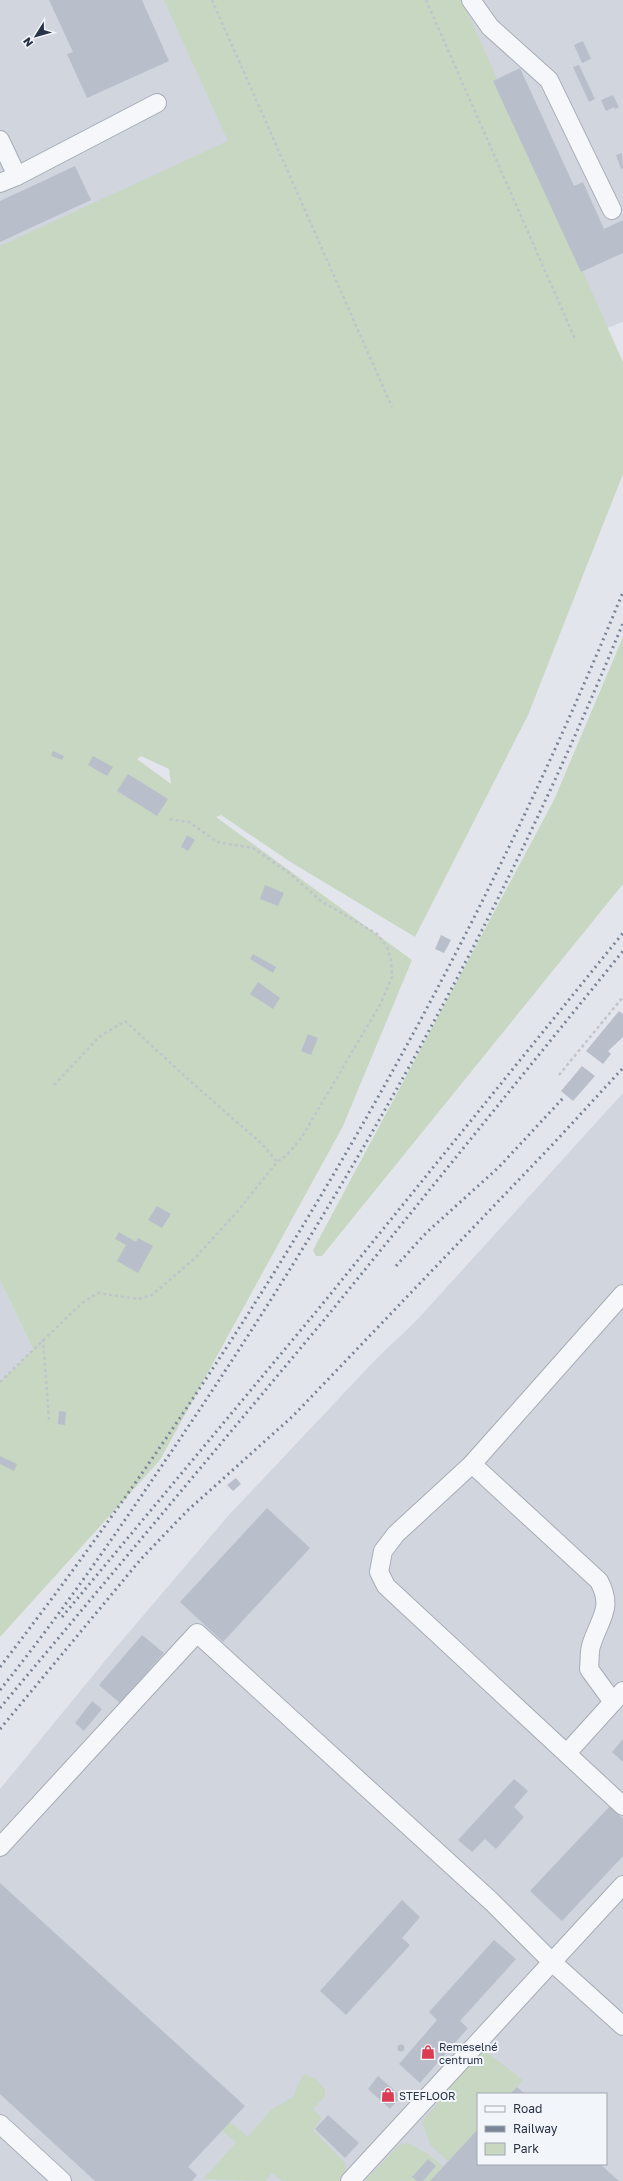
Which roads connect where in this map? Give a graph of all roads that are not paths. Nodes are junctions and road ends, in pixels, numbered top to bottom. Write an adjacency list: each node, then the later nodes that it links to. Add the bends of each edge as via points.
1 (471, 0): 6 (lane, via 490,27 549,80)
2 (157, 103): 4 (lane)
3 (0, 140): 4 (lane)
4 (17, 176): 5 (lane)
5 (0, 183)
6 (612, 210)
7 (623, 1294): 8 (lane)
8 (472, 1464): 9 (lane, via 599,1581 606,1594 606,1605 591,1648 589,1669); 10 (lane, via 396,1534 383,1551 379,1572 386,1586)
9 (618, 1696): 10 (lane)
10 (567, 1753): 11 (lane)
11 (623, 1806)
12 (0, 1848): 14 (lane, via 197,1633 492,1902)
13 (623, 1885): 14 (lane)
14 (552, 1962): 15 (lane); 18 (lane)
15 (623, 2026)
16 (0, 2124): 17 (lane)
17 (62, 2181)
18 (350, 2181)

